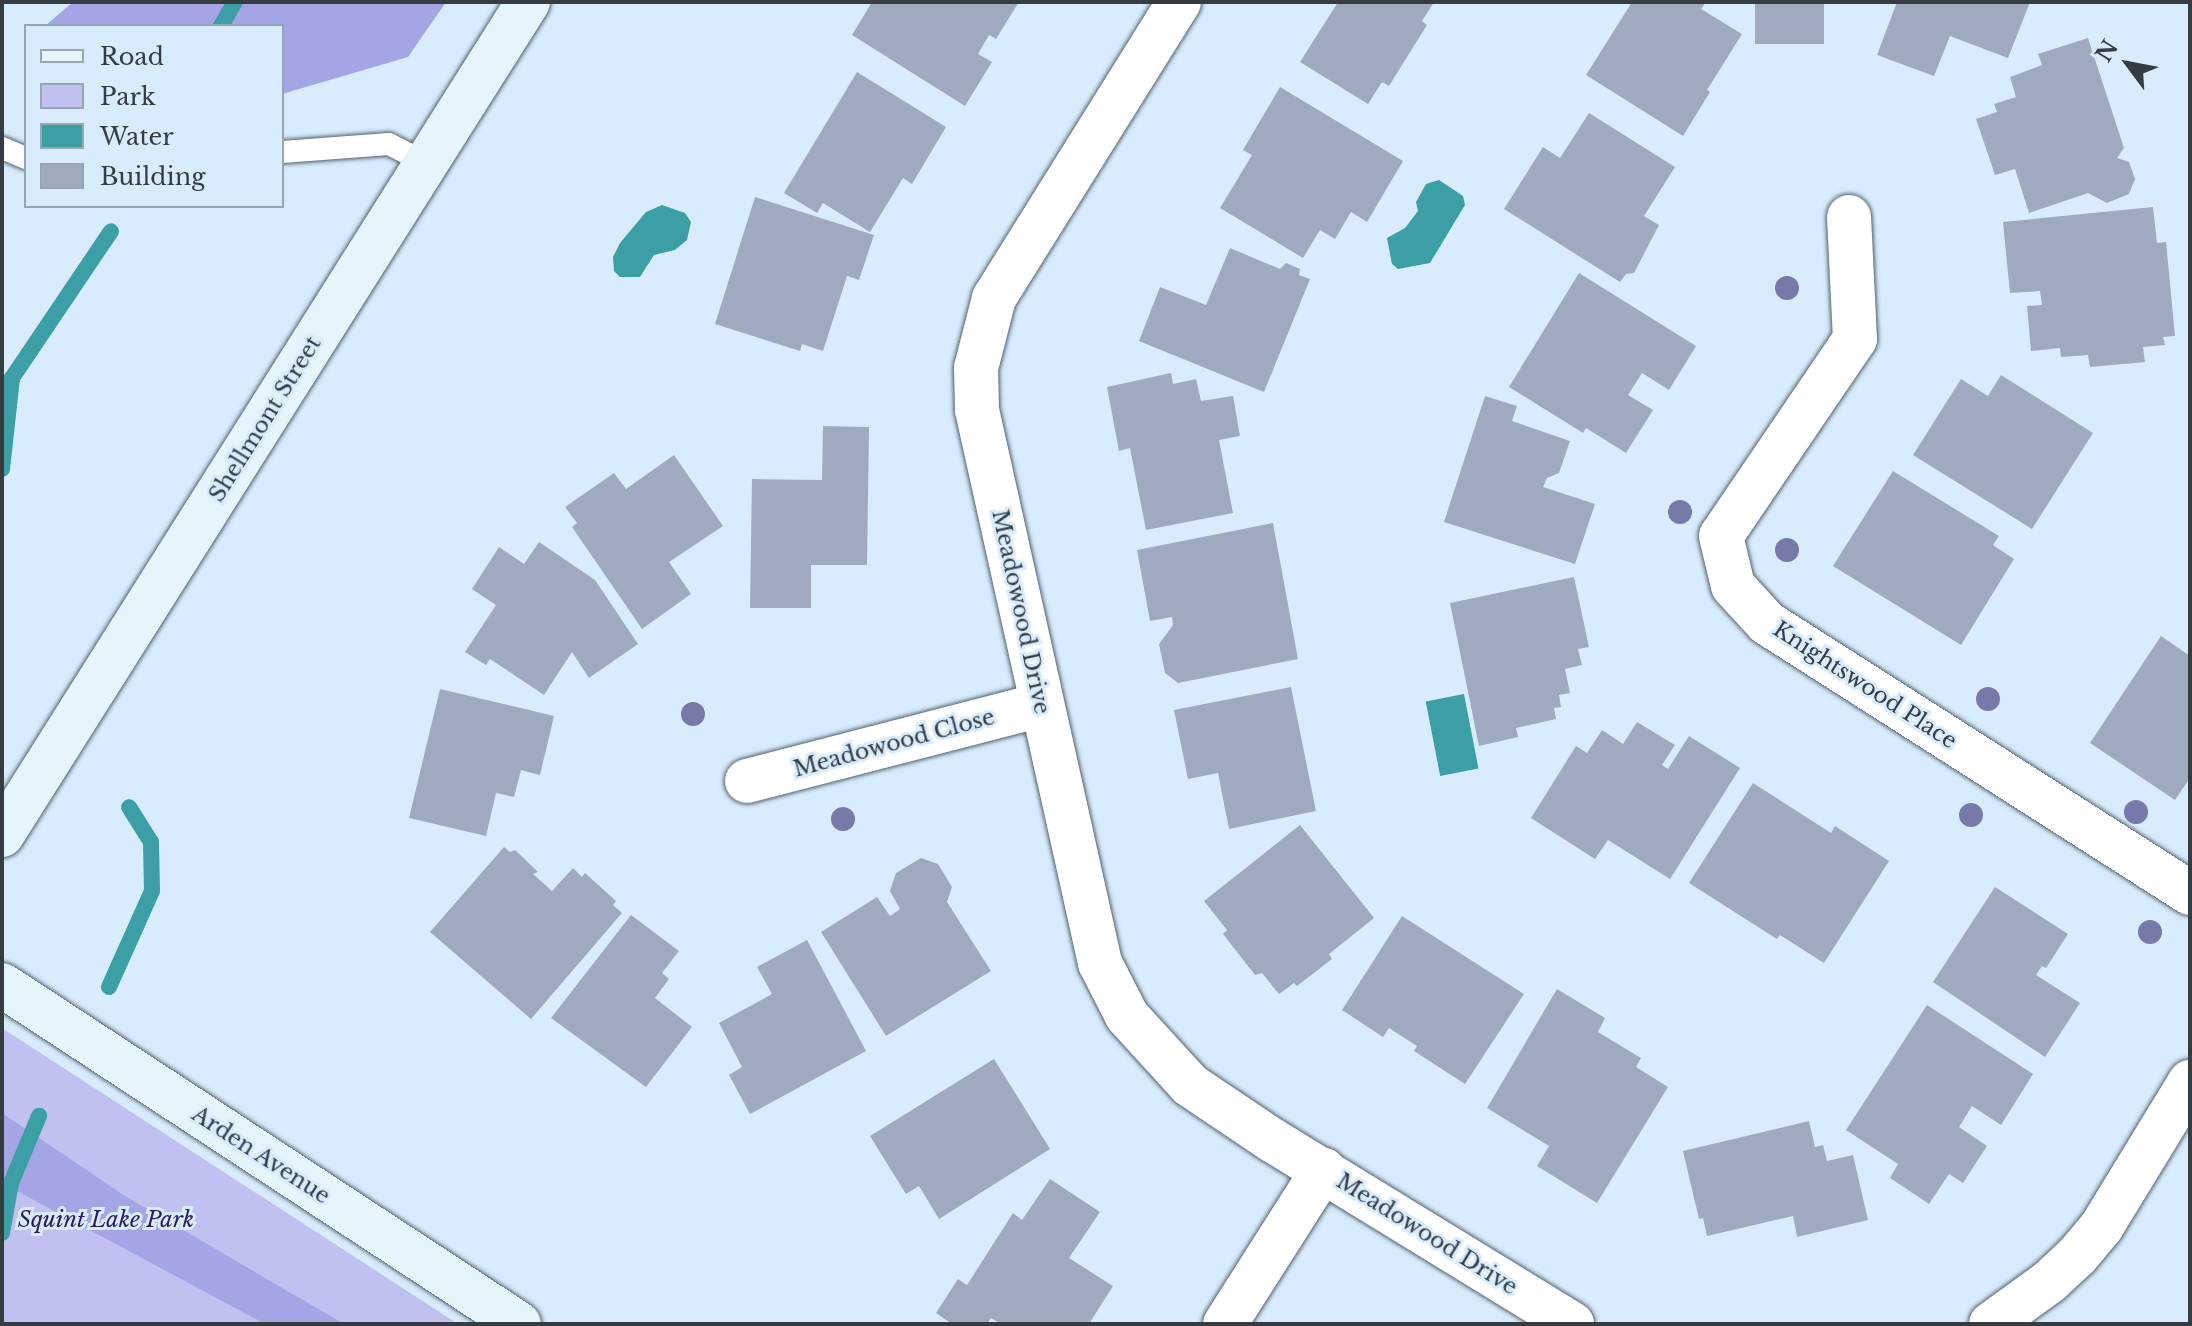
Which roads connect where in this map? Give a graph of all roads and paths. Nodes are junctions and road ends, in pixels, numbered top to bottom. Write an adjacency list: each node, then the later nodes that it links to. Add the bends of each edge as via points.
1 (528, 2): 6 (street, Shellmont Street)
2 (1179, 2): 8 (street, Meadowood Drive, via 1001,287 982,335 977,410)
3 (2, 148): 5 (lane)
4 (284, 152): 6 (lane, via 389,144)
5 (24, 157)
6 (426, 163): 10 (street, Shellmont Street)
7 (1849, 217): 11 (street, Knightswood Place, via 1855,339 1721,536 1733,586 1767,623)
8 (1041, 705): 9 (street, Meadowood Close); 14 (street, Meadowood Drive, via 1100,963 1127,1016 1190,1085)
9 (747, 781)
10 (2, 835)
11 (2190, 893)
12 (2, 985): 15 (street, Arden Avenue)
13 (2190, 1082): 18 (street, via 2102,1226 2049,1282)
14 (1323, 1170): 16 (street, Meadowood Drive); 17 (street, Meadowood Drive)
15 (519, 1324)
16 (1225, 1324)
17 (1572, 1324)
18 (1991, 1324)

